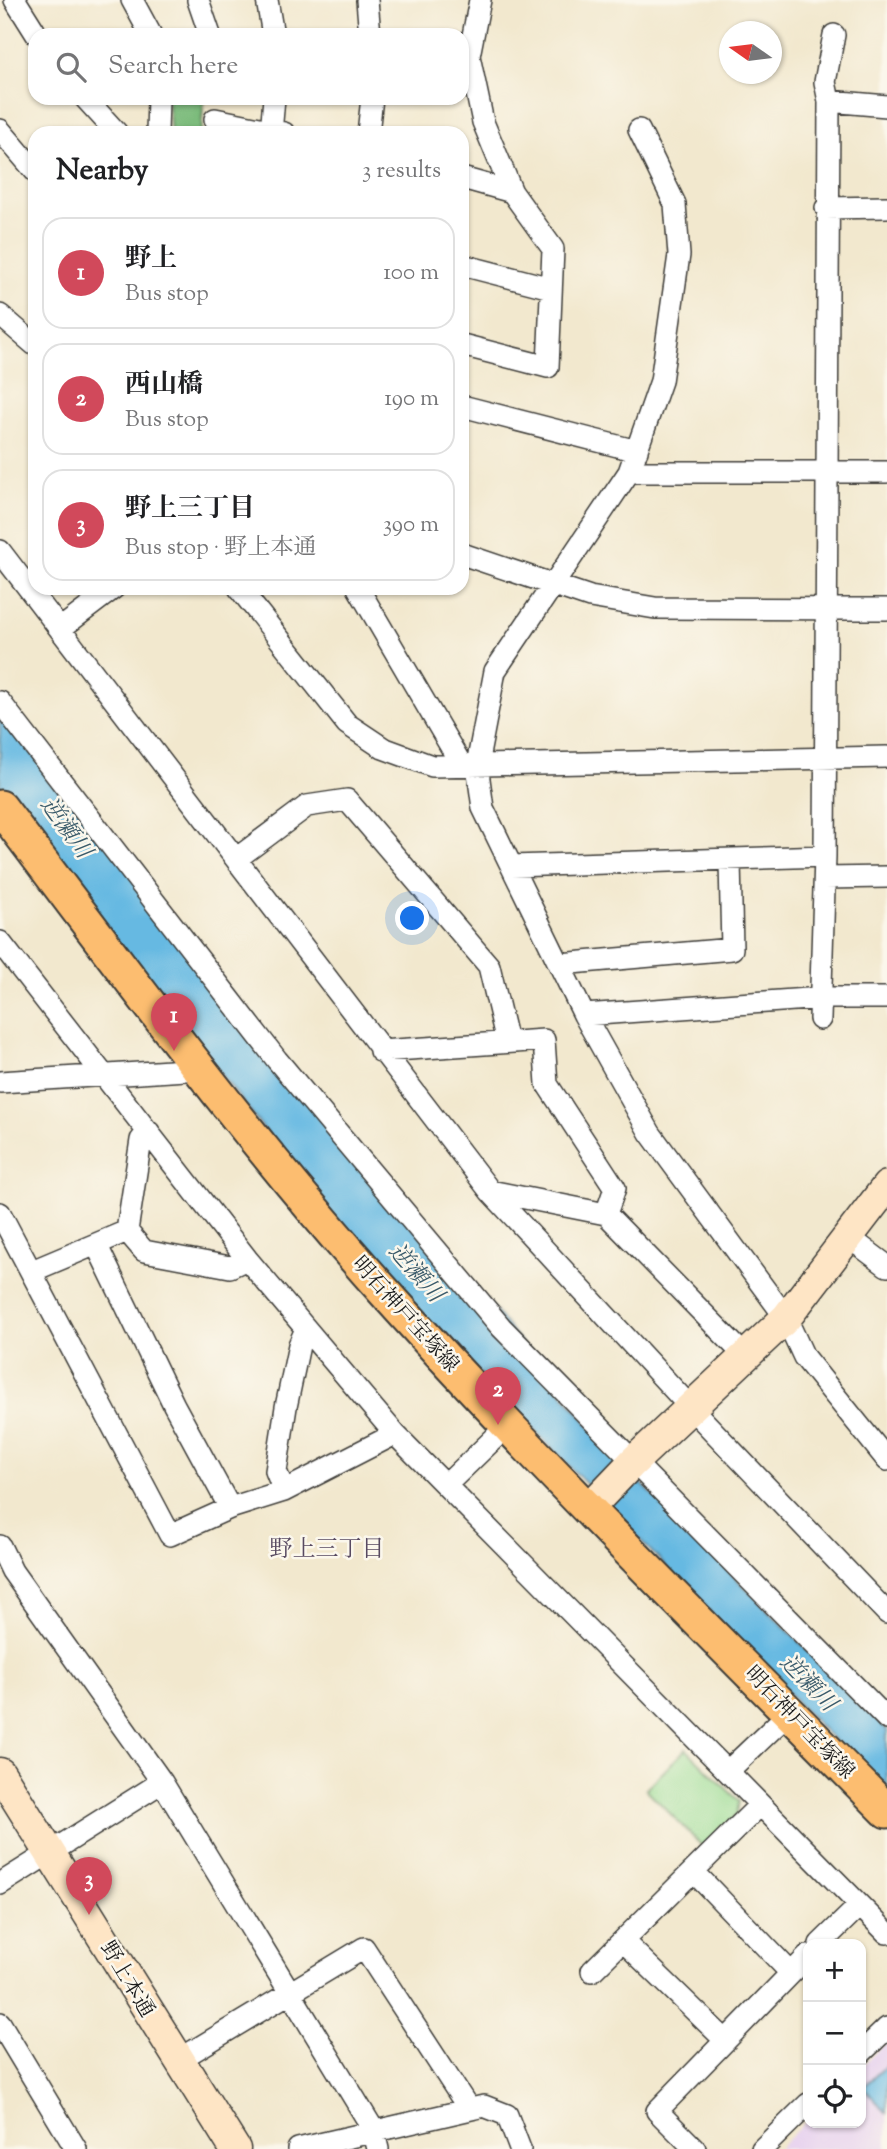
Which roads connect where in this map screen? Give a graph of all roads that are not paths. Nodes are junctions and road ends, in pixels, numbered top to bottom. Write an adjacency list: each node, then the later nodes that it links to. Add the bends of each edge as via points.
1 (15, 0): 7 (street)
2 (132, 0): 8 (street)
3 (198, 0): 9 (street)
4 (267, 0): 10 (street)
5 (367, 0): 11 (street)
6 (480, 0): 29 (street, via 469,56 483,122)
7 (33, 28)
8 (147, 28)
9 (208, 28)
10 (272, 28)
11 (369, 28)
12 (834, 35): 13 (street, via 825,82)
13 (829, 101): 18 (street); 31 (street)
14 (91, 105): 20 (street)
15 (158, 105): 21 (street)
16 (274, 105): 23 (street)
17 (371, 105): 24 (street)
18 (887, 106)
19 (215, 117): 22 (street)
20 (111, 126)
21 (157, 126)
22 (252, 126)
23 (276, 126)
24 (369, 126)
25 (0, 130): 27 (street)
26 (639, 130): 38 (street, via 676,204 679,255 661,381)
27 (28, 163)
28 (469, 180): 29 (street)
29 (512, 192): 33 (street, via 553,249)
30 (887, 207): 31 (street)
31 (826, 208): 41 (street)
32 (469, 267): 33 (street)
33 (551, 288): 36 (street, via 548,367)
34 (0, 315): 35 (street)
35 (28, 339)
36 (469, 347)
37 (469, 408): 38 (street)
38 (636, 450): 39 (street)
39 (629, 472): 41 (street); 44 (street)
40 (887, 472): 41 (street)
41 (825, 473): 50 (street)
42 (0, 551): 45 (street)
43 (469, 556): 44 (street)
44 (552, 585): 50 (street, via 655,608); 56 (street, via 495,671)
45 (28, 587)
46 (34, 595): 52 (street)
47 (105, 595): 52 (street)
48 (245, 595): 56 (street, via 347,724 383,748 432,766)
49 (362, 595): 56 (street)
50 (827, 609): 51 (street); 55 (street)
51 (887, 609)
52 (60, 629): 59 (street)
53 (0, 702): 92 (street, via 277,1060 500,1327)
54 (887, 757): 55 (street)
55 (825, 758): 56 (street); 58 (street)
56 (469, 764): 61 (street, via 483,808)
57 (0, 807): 71 (main road, 明石神戸宝塚線)
58 (825, 856): 60 (street); 63 (street)
59 (236, 859): 69 (street, via 307,806 347,800 489,966); 70 (street)
60 (730, 861): 61 (street); 65 (street, via 732,949)
61 (512, 866): 65 (street)
62 (887, 877): 63 (street)
63 (825, 878): 67 (street)
64 (0, 942): 72 (street)
65 (560, 964): 68 (street)
66 (887, 998): 67 (street)
67 (821, 1009): 68 (street)
68 (584, 1015): 85 (street, via 650,1133)
69 (507, 1042): 70 (street); 78 (street, via 544,1040 547,1084 615,1188)
70 (380, 1051): 76 (street)
71 (201, 1069): 72 (street); 89 (main road, 明石神戸宝塚線, via 363,1266)
72 (104, 1074): 73 (street); 74 (street)
73 (0, 1082)
74 (149, 1132): 79 (street, via 141,1140); 82 (street)
75 (887, 1186): 80 (street)
76 (490, 1191): 78 (street); 88 (street)
77 (0, 1213): 84 (street)
78 (606, 1214): 87 (street)
79 (127, 1231): 81 (street); 82 (street, via 144,1251 230,1266)
80 (847, 1236): 83 (street); 85 (street)
81 (97, 1245): 84 (street); 95 (street)
82 (247, 1259): 86 (street)
83 (887, 1266)
84 (32, 1271): 95 (street, via 170,1535)
85 (786, 1318): 87 (street); 91 (street, via 804,1357)
86 (306, 1329): 90 (street); 94 (street, via 288,1394 276,1471)
87 (745, 1356): 88 (street)
88 (692, 1409): 92 (street); 99 (street)
89 (508, 1425): 93 (street); 96 (main road, 明石神戸宝塚線)
90 (395, 1434): 93 (street); 94 (street)
91 (887, 1460)
92 (633, 1462): 96 (street); 101 (street)
93 (446, 1485): 102 (street)
94 (284, 1491): 95 (street)
95 (230, 1508)
96 (589, 1508): 100 (main road, 明石神戸宝塚線)
97 (0, 1546): 98 (street)
98 (6, 1574): 104 (street)
99 (887, 1613)
100 (790, 1712): 102 (street); 106 (main road, 明石神戸宝塚線)
101 (887, 1719)
102 (729, 1771): 105 (street)
103 (0, 1773): 107 (street, 野上本通)
104 (162, 1782): 107 (street); 117 (street)
105 (760, 1805): 108 (street); 110 (street)
106 (887, 1811)
107 (51, 1853): 109 (street); 122 (street, 野上本通)
108 (694, 1872): 113 (street); 116 (street)
109 (0, 1884)
110 (859, 1906): 111 (street); 112 (street)
111 (887, 1933)
112 (825, 1939)
113 (623, 1941): 115 (street); 120 (street)
114 (803, 1961): 116 (street)
115 (592, 1971)
116 (791, 1973): 120 (street)
117 (290, 1993): 122 (street); 123 (street, via 363,1948); 125 (street)
118 (0, 2023): 126 (street)
119 (887, 2028): 121 (street)
120 (724, 2039): 130 (street, via 657,2111)
121 (866, 2048)
122 (177, 2061): 127 (street, 野上本通)
123 (469, 2109): 125 (street); 129 (street, via 484,2106 507,2115)
124 (803, 2109): 131 (street)
125 (376, 2139): 128 (street)
126 (76, 2149)
127 (235, 2149)
128 (298, 2149)
129 (520, 2149)
130 (695, 2149)
131 (762, 2149)

